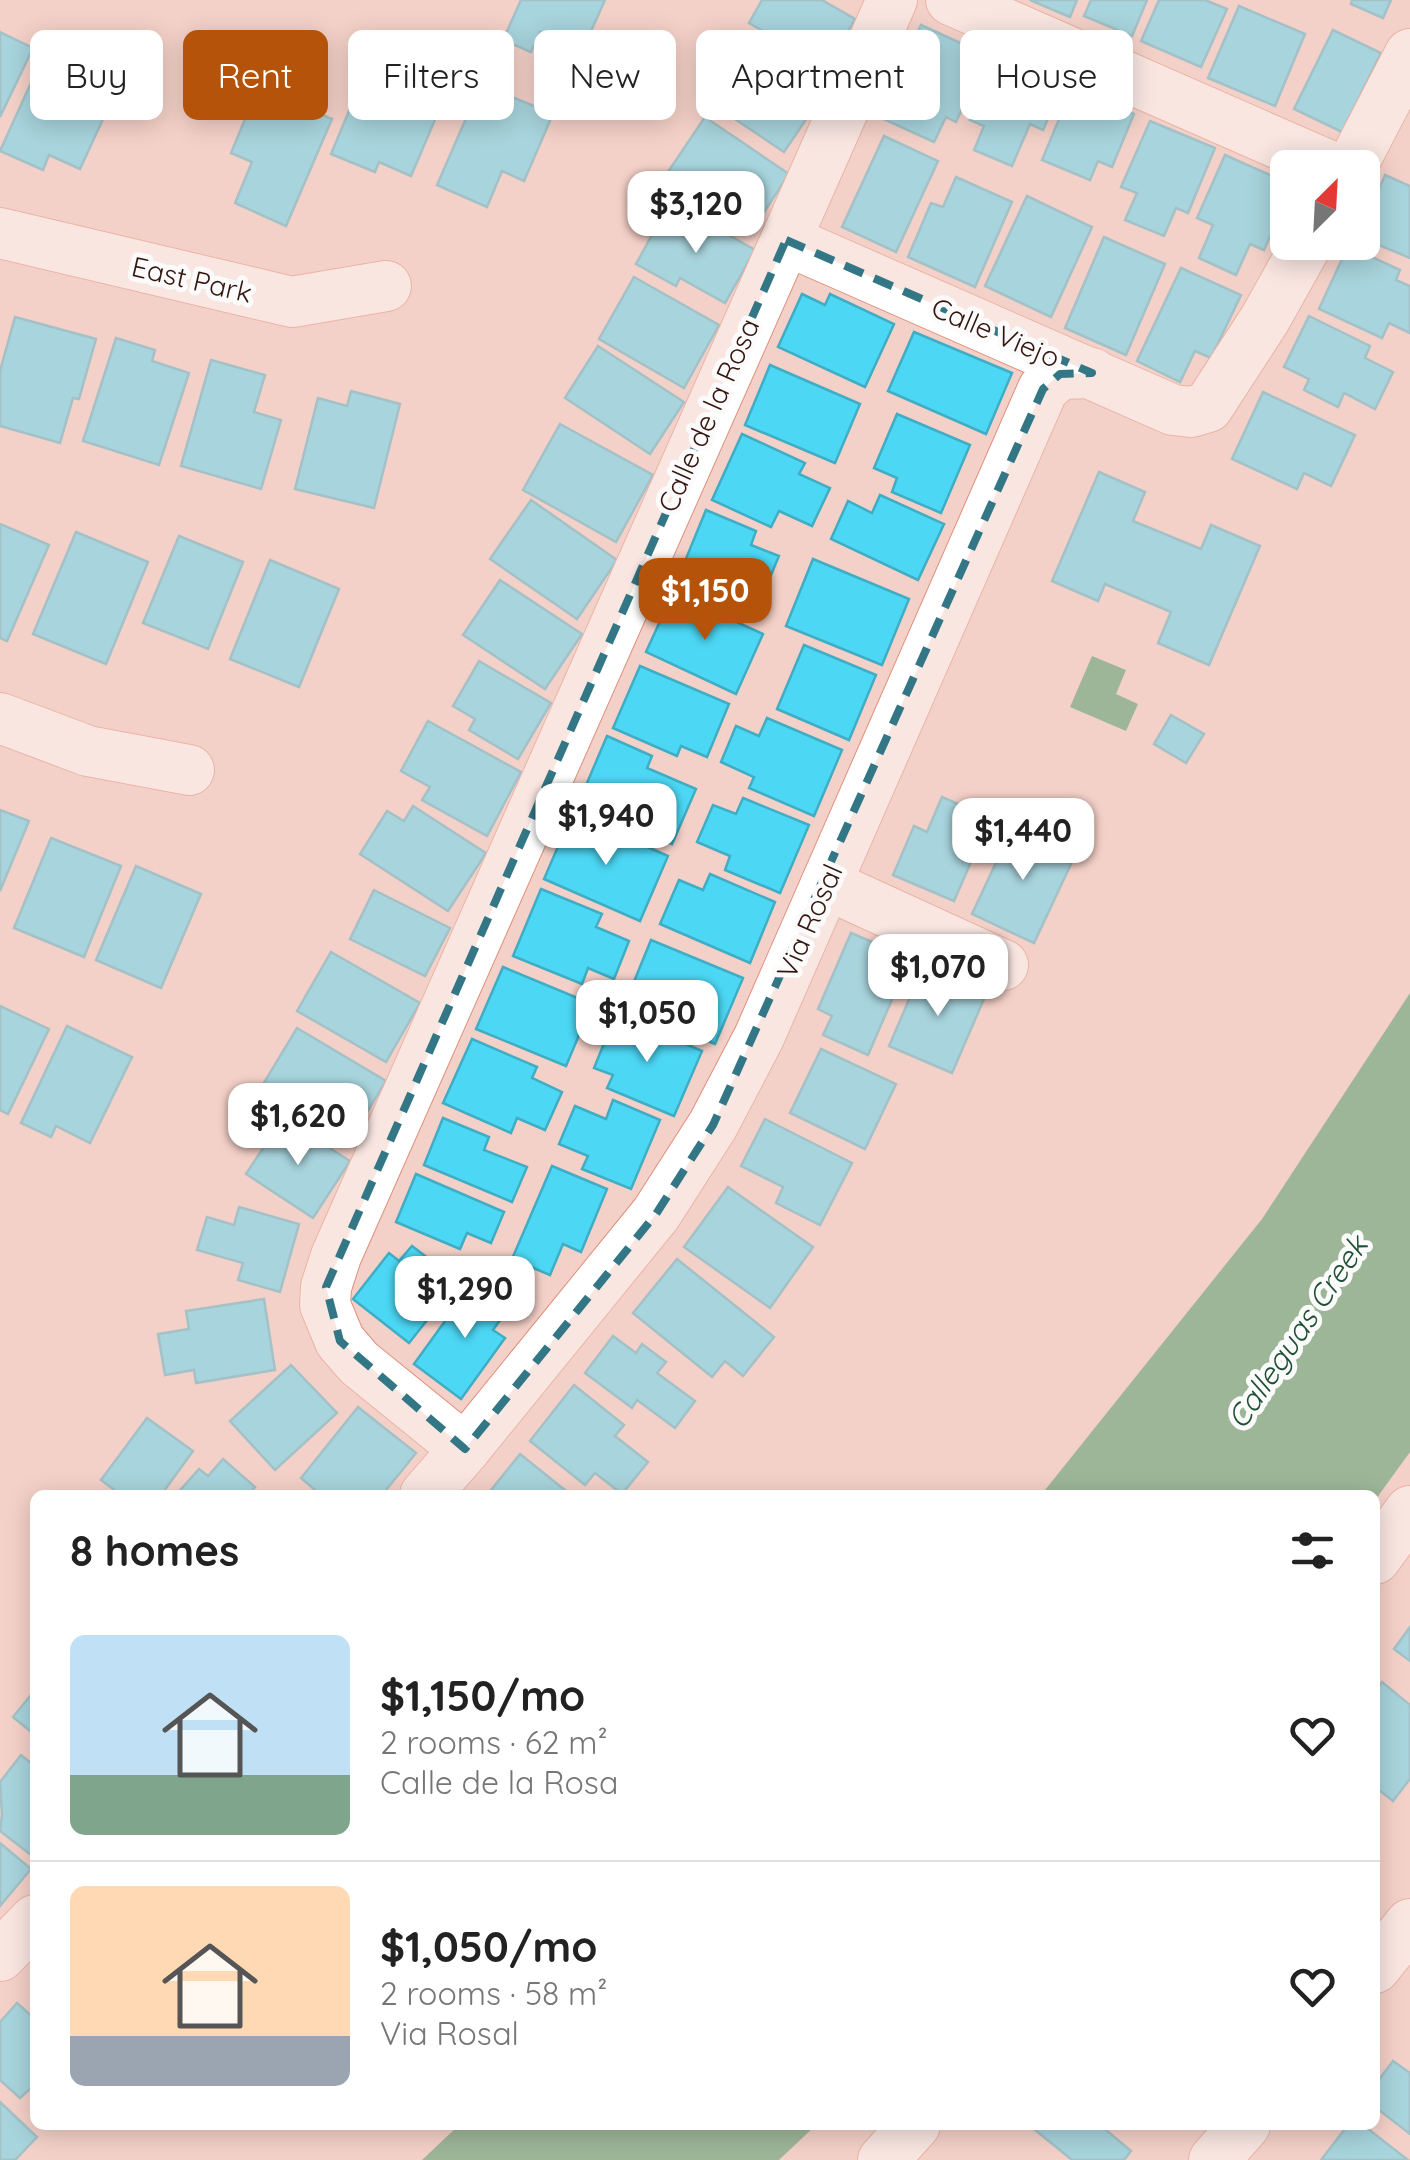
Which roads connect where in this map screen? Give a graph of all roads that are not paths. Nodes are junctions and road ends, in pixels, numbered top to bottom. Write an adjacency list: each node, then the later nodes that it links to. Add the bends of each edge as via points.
1 (892, 0): 7 (street, Calle de la Rosa)
2 (951, 0): 4 (street)
3 (1410, 54): 5 (street)
4 (1293, 150)
5 (1359, 150)
6 (0, 233): 9 (street, East Park, via 292,302)
7 (786, 240): 10 (street, Calle Viejo); 15 (street, Calle de la Rosa, via 326,1287 325,1304 340,1341)
8 (1298, 260): 10 (street, Calle Viejo, via 1208,407 1172,410)
9 (386, 286)
10 (1092, 373): 13 (street, Via Rosal, via 1060,374 1044,389)
11 (0, 718): 12 (street, via 88,751)
12 (189, 770)
13 (826, 884): 14 (street); 15 (street, Via Rosal, via 759,1038 685,1170)
14 (1004, 965)
15 (465, 1449): 16 (street, Via Rosal)
16 (428, 1490)
17 (1410, 1511): 18 (street)
18 (1380, 1552)
19 (1410, 1924): 22 (street)
20 (30, 1925): 21 (street)
21 (0, 1956)
22 (1380, 1962)
23 (911, 2130): 25 (street)
24 (1241, 2130): 26 (street)
25 (884, 2160)
26 (1214, 2160)

